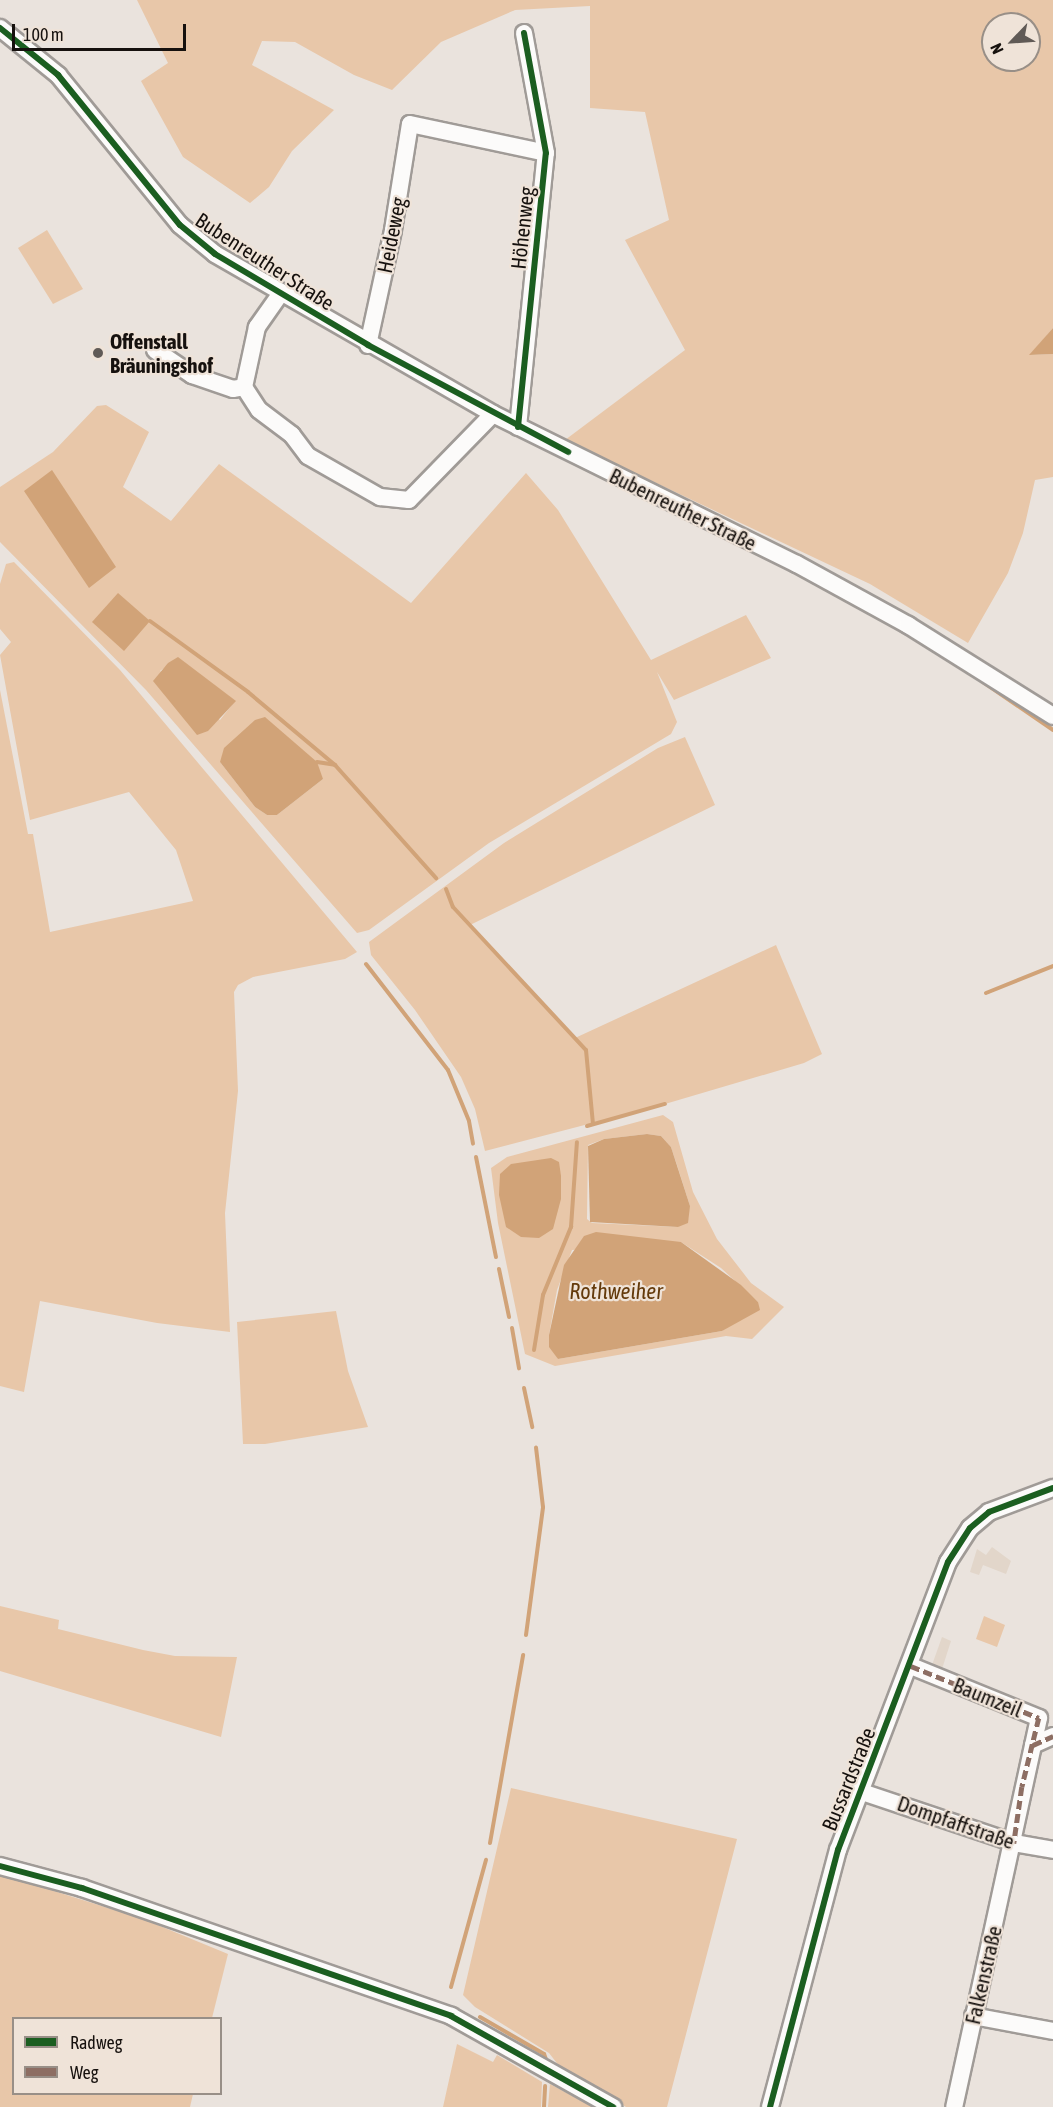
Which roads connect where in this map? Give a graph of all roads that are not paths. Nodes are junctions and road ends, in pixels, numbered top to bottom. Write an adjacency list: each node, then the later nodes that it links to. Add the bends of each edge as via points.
1 (0, 28): 4 (street, Bubenreuther Straße, via 62,79 180,225 215,254)
2 (524, 33): 3 (street, Höhenweg)
3 (546, 153): 5 (street, Heideweg, via 410,124 393,230); 9 (street, Höhenweg)
4 (281, 294): 5 (street, Bubenreuther Straße); 7 (street, via 256,327)
5 (368, 345): 8 (street, Bubenreuther Straße)
6 (155, 350): 7 (street, via 192,375 233,389)
7 (244, 387): 8 (street, via 259,410 291,435 309,456 380,497 408,500)
8 (493, 414): 9 (street, Bubenreuther Straße)
9 (518, 427): 10 (street, Bubenreuther Straße, via 797,564 908,625)
10 (1053, 716)
11 (1053, 1488): 12 (street, Bussardstraße, via 989,1512 970,1528 948,1562)
12 (911, 1666): 14 (street, Baumzeil, via 1039,1718); 15 (street, Bussardstraße)
13 (1053, 1736): 14 (street, Baumzeil)
14 (1033, 1745): 16 (street, Baumzeil)
15 (859, 1791): 16 (street, Dompfaffstraße); 22 (street, Bussardstraße, via 832,1866)
16 (1014, 1843): 17 (street, Dompfaffstraße); 19 (street, Falkenstraße)
17 (1053, 1850)
18 (0, 1866): 21 (street, via 82,1888 451,2016)
19 (973, 2016): 20 (street); 23 (street, Falkenstraße)
20 (1053, 2031)
21 (613, 2107)
22 (770, 2107)
23 (954, 2107)

